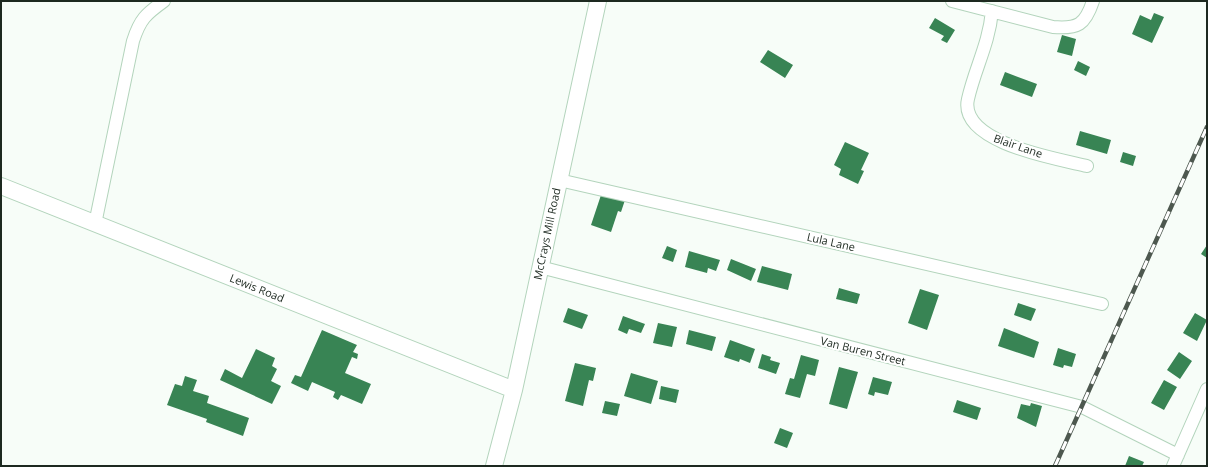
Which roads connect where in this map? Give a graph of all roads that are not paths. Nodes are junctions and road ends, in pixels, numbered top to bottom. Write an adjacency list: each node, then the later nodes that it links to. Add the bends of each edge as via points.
1 (164, 1): 9 (street, via 144,16 133,41)
2 (598, 1): 7 (street, McCrays Mill Road)
3 (952, 1): 5 (street)
4 (1094, 1): 5 (street, via 1083,21 1069,28 1053,27)
5 (992, 11): 6 (street, Blair Lane, via 984,51 968,99 971,120 984,133 1021,149)
6 (1088, 166)
7 (559, 180): 10 (street, McCrays Mill Road); 11 (street, Lula Lane)
8 (1, 186): 9 (street, Lewis Road)
9 (95, 224): 12 (street, Lewis Road)
10 (540, 267): 12 (street, McCrays Mill Road); 14 (street, Van Buren Street, via 1082,407)
11 (1102, 304)
12 (514, 390): 15 (street, McCrays Mill Road)
13 (1206, 392): 14 (street)
14 (1176, 461)
15 (494, 466)

